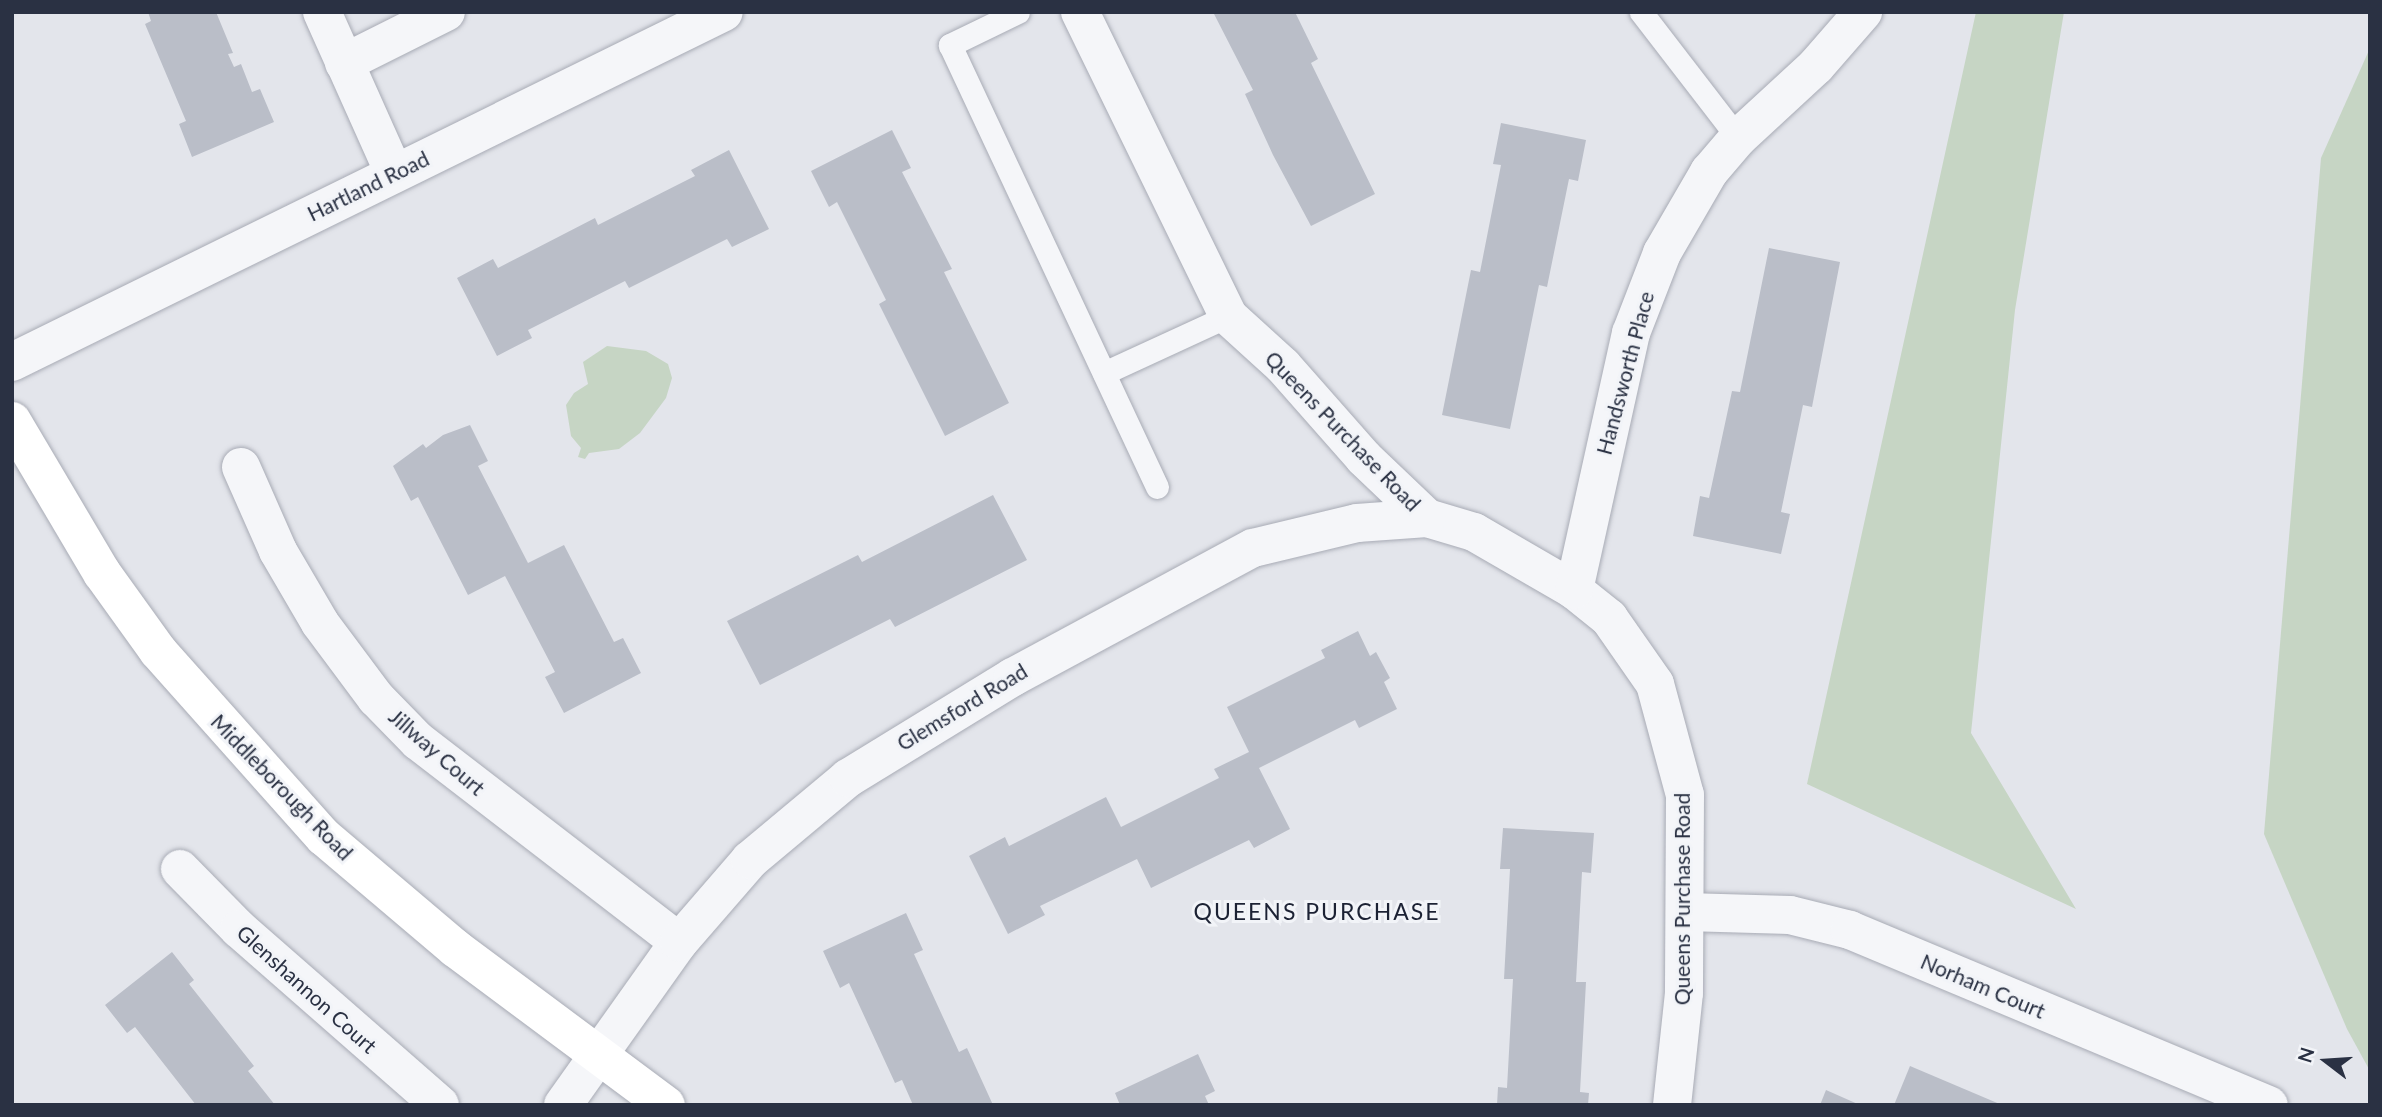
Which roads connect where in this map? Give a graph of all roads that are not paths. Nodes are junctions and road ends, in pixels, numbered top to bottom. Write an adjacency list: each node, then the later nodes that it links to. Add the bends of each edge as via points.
1 (322, 12): 8 (street)
2 (446, 12): 8 (street)
3 (724, 12): 10 (street, Hartland Road)
4 (1018, 12): 13 (lane, via 950,46)
5 (1080, 12): 11 (street, Queens Purchase Road)
6 (1641, 12): 9 (lane)
7 (1863, 12): 9 (street, Handsworth Place, via 1816,66)
8 (344, 63): 10 (street)
9 (1738, 138): 18 (street, Handsworth Place, via 1681,216 1647,285 1616,393)
10 (394, 173): 12 (street, Hartland Road)
11 (1228, 316): 13 (lane); 17 (street, Queens Purchase Road, via 1283,366 1364,458)
12 (12, 362)
13 (1104, 373): 16 (lane)
14 (12, 421): 22 (street, Middleborough Road, via 102,573 158,651 239,746 324,837 388,892)
15 (241, 467): 21 (street, Jillway Court, via 278,551 320,623 376,698 418,741)
16 (1157, 487)
17 (1427, 518): 18 (street, Queens Purchase Road, via 1474,533); 21 (street, Glemsford Road, via 1357,523 1253,548 1013,677 909,737 790,825 750,860)
18 (1573, 590): 20 (street, Queens Purchase Road, via 1609,618 1655,684 1685,795)
19 (180, 869): 23 (street, Glenshannon Court, via 239,929)
20 (1686, 912): 26 (street, Queens Purchase Road, via 1684,993); 27 (street, Norham Court, via 1790,915 1850,930)
21 (679, 942): 22 (street, Glemsford Road)
22 (601, 1056): 24 (street, Glemsford Road); 25 (street, Middleborough Road)
23 (440, 1105)
24 (563, 1105)
25 (666, 1105)
26 (1672, 1105)
27 (2269, 1105)

